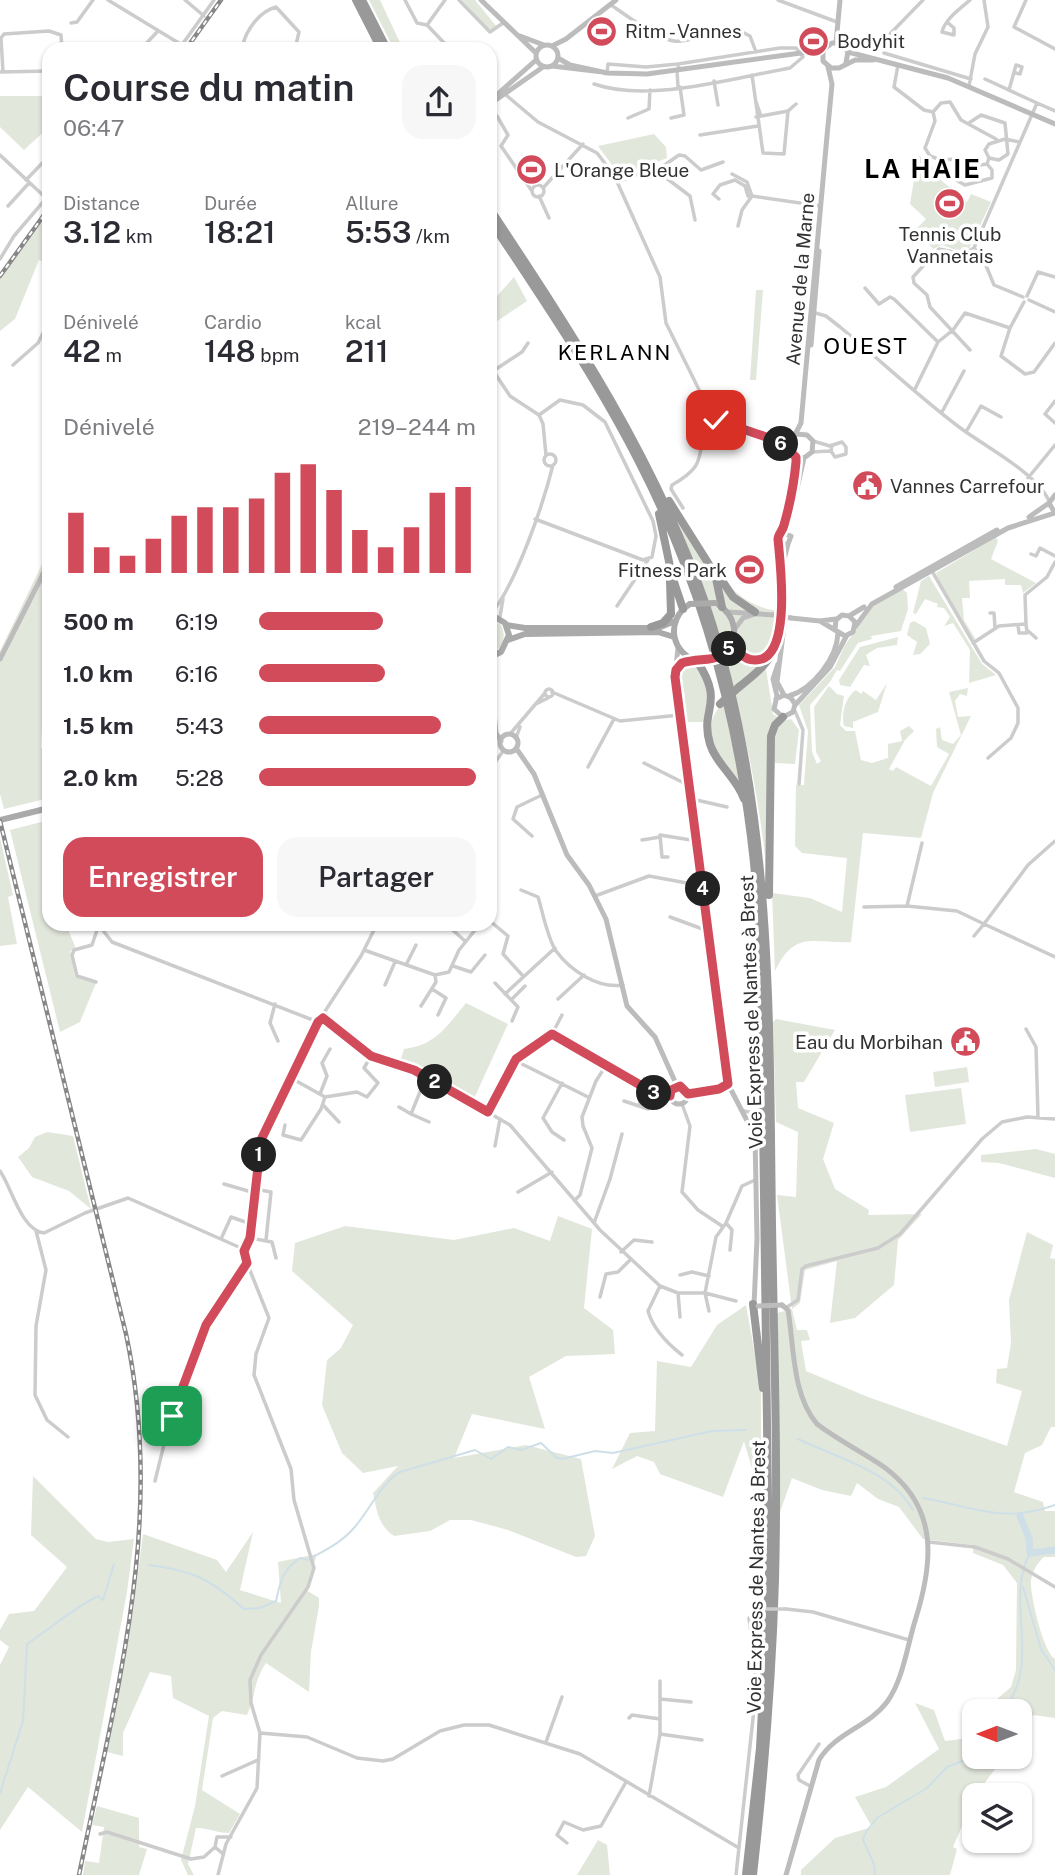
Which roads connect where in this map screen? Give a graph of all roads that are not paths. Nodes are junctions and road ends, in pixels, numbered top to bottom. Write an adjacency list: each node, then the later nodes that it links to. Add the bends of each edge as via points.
1 (93, 0): 22 (street, via 77,22)
2 (108, 0): 25 (street)
3 (185, 0): 19 (street)
4 (214, 0): 19 (street)
5 (356, 0): 34 (highway)
6 (362, 0): 35 (highway)
7 (405, 0): 24 (street, via 417,23)
8 (445, 0): 24 (street)
9 (459, 0): 23 (street, via 490,32)
10 (481, 0): 23 (main road)
11 (616, 0): 18 (main road)
12 (778, 0): 20 (street)
13 (839, 0): 20 (main road)
14 (923, 0): 47 (street, via 888,36)
15 (971, 0): 21 (street)
16 (984, 0): 64 (street, via 989,23 975,54)
17 (1026, 0): 40 (street, via 1014,27)
18 (610, 5): 27 (main road); 42 (street, via 667,39 682,41 707,31 732,29 750,36)
19 (204, 16): 31 (street)
20 (837, 22): 37 (main road)
21 (947, 22)
22 (71, 23)
23 (503, 23): 26 (main road)
24 (427, 25): 36 (street)
25 (158, 31): 29 (street); 30 (street)
26 (518, 36): 38 (main road); 44 (main road)
27 (566, 39): 39 (main road); 46 (main road)
28 (62, 42): 58 (street, via 61,35 49,31 4,34)
29 (148, 42)
30 (173, 42)
31 (184, 42)
32 (244, 42): 33 (street, via 247,31 276,7 299,32)
33 (297, 42)
34 (377, 42)
35 (383, 42)
36 (443, 42)
37 (836, 43): 41 (main road); 43 (main road)
38 (544, 45): 39 (main road); 44 (main road)
39 (552, 46): 46 (main road)
40 (1055, 49)
41 (823, 50): 45 (main road); 49 (main road)
42 (755, 52): 45 (street, via 793,47); 55 (street)
43 (848, 52): 47 (main road); 50 (main road)
44 (536, 53): 48 (main road)
45 (802, 54): 49 (main road); 55 (main road); 61 (street, via 796,66)
46 (558, 55): 51 (main road); 59 (main road, via 570,65)
47 (884, 56): 50 (main road); 54 (main road); 64 (street)
48 (536, 60): 52 (main road); 71 (main road)
49 (823, 61): 53 (main road)
50 (846, 62): 56 (main road)
51 (552, 66): 52 (main road); 59 (main road)
52 (543, 67): 67 (main road)
53 (828, 67): 56 (main road); 66 (main road, Avenue de la Marne)
54 (897, 67): 64 (main road); 80 (street, via 894,87)
55 (678, 68): 59 (main road); 68 (street)
56 (839, 68): 66 (main road, Avenue de la Marne)
57 (42, 71): 58 (street)
58 (1, 72)
59 (605, 72)
60 (1016, 73): 70 (street)
61 (752, 75): 63 (street); 83 (street)
62 (985, 79): 70 (street)
63 (714, 81): 68 (street); 77 (street)
64 (970, 83): 81 (main road)
65 (594, 85): 69 (street)
66 (832, 85): 114 (main road, Avenue de la Marne)
67 (516, 86): 72 (main road); 74 (street)
68 (679, 87): 69 (street); 85 (street, via 684,115)
69 (650, 90): 84 (street, via 649,108)
70 (1008, 90): 75 (street)
71 (497, 94)
72 (503, 96): 73 (main road); 74 (street)
73 (497, 98)
74 (514, 100): 93 (street, via 538,122)
75 (1037, 103): 79 (street); 81 (street)
76 (796, 104): 78 (street)
77 (718, 105)
78 (788, 111): 83 (street); 88 (street, via 784,154 763,153)
79 (1055, 111)
80 (933, 112): 86 (street, via 947,101 961,120); 97 (street, via 935,121 925,148)
81 (1032, 114): 87 (main road); 92 (street)
82 (498, 116): 107 (street, via 508,135 501,146)
83 (759, 117): 88 (street)
84 (628, 118)
85 (671, 118)
86 (969, 123): 90 (street, via 981,115 1003,121); 91 (street)
87 (1055, 124)
88 (758, 126): 89 (street)
89 (700, 135)
90 (1005, 139): 91 (street); 92 (street); 95 (street, via 1006,157)
91 (998, 140): 95 (street, via 985,146)
92 (1020, 142): 120 (street)
93 (583, 144): 105 (street, via 606,162); 106 (street)
94 (0, 156): 96 (street)
95 (989, 158): 100 (street)
96 (5, 160): 101 (street); 104 (street)
97 (941, 160): 100 (street, via 957,159 967,167); 100 (street, via 941,172 965,185 992,178)
98 (723, 162): 102 (street, via 701,170 679,155)
99 (42, 164): 104 (street)
100 (987, 164)
101 (0, 165)
102 (656, 171): 105 (street, via 653,168); 117 (street, via 690,196)
103 (732, 174): 109 (street, via 747,182)
104 (28, 181): 108 (street); 113 (street)
105 (618, 182): 143 (street, via 660,276 666,323)
106 (543, 188): 107 (street, via 537,185); 110 (street)
107 (532, 191): 110 (street)
108 (42, 192)
109 (752, 196): 111 (street, via 735,180 720,185 713,194); 114 (street); 118 (street)
110 (539, 197): 115 (street)
111 (719, 199)
112 (42, 203): 121 (street)
113 (8, 206)
114 (821, 206): 125 (main road, Avenue de la Marne)
115 (550, 218)
116 (497, 220): 162 (highway, Voie Express de Nantes à Brest, via 598,376)
117 (695, 220)
118 (738, 226)
119 (497, 231): 162 (highway, Voie Express de Nantes à Brest)
120 (974, 248): 124 (street, via 994,285); 128 (street, via 964,254 939,249 913,277 930,307)
121 (0, 259)
122 (1055, 277): 124 (street, via 1038,272)
123 (865, 288): 130 (street, via 879,304 894,299)
124 (1026, 299): 126 (street); 127 (street)
125 (813, 312): 138 (street, via 841,327); 146 (main road, Avenue de la Marne); 147 (main road, Avenue de la Marne, via 803,423)
126 (1055, 312)
127 (1010, 328): 128 (street, via 969,312 961,315); 132 (street, via 1002,356 1025,374 1034,372)
128 (953, 330): 130 (street); 133 (street)
129 (42, 335): 134 (street)
130 (938, 342): 138 (street)
131 (528, 343): 135 (street, via 522,352)
132 (1055, 343)
133 (970, 350)
134 (13, 365)
135 (497, 365)
136 (964, 371): 140 (street)
137 (497, 377): 141 (street, via 510,396)
138 (915, 389): 140 (street)
139 (1055, 401): 144 (street, via 1045,414)
140 (942, 412): 145 (street)
141 (539, 415): 148 (street); 176 (street, via 560,400 583,405 601,417 653,521 656,547)
142 (1001, 417): 145 (street, via 982,405)
143 (715, 423): 151 (street); 168 (street, via 705,433 693,472 671,485)
144 (1055, 423)
145 (966, 432): 163 (street)
146 (797, 434): 147 (main road); 149 (main road)
147 (807, 435): 150 (main road)
148 (545, 437): 156 (street); 158 (street)
149 (791, 440): 151 (street); 157 (main road)
150 (813, 441): 153 (street); 155 (main road)
151 (779, 442): 157 (street)
152 (1055, 444): 163 (street)
153 (832, 445): 154 (street); 154 (street, via 842,442 847,452 838,458)
154 (831, 451): 155 (street)
155 (812, 452): 159 (main road)
156 (553, 454): 158 (street); 161 (street)
157 (793, 454): 159 (main road); 171 (main road, via 794,489)
158 (546, 455): 160 (street)
159 (804, 458): 171 (main road)
160 (547, 465): 161 (street); 164 (street)
161 (553, 465): 164 (street)
162 (648, 473): 178 (highway); 179 (highway, via 654,472); 252 (highway, Voie Express de Nantes à Brest, via 712,642 735,730); 273 (highway, Voie Express de Nantes à Brest, via 699,584 735,705 755,813)
163 (1028, 478): 165 (street)
164 (548, 486): 170 (street)
165 (1046, 494): 166 (street); 167 (street)
166 (1055, 494): 167 (main road)
167 (1049, 502): 169 (main road); 193 (main road)
168 (683, 508)
169 (1055, 513): 180 (main road, via 1008,528)
170 (535, 519): 176 (street); 183 (street)
171 (785, 533): 172 (main road, via 778,538); 173 (main road, via 791,540)
172 (780, 544): 173 (main road); 182 (main road)
173 (788, 544): 204 (main road)
174 (1031, 554): 175 (street, via 1036,556 1040,548)
175 (1055, 556)
176 (648, 560): 185 (street)
177 (1055, 562): 202 (street, via 1047,577 1025,595)
178 (670, 564): 186 (highway); 200 (highway, via 671,614)
179 (710, 566): 187 (highway); 189 (highway, via 733,597)
180 (932, 571): 201 (main road, via 872,604); 212 (street)
181 (42, 576): 215 (main road)
182 (782, 594): 188 (main road); 204 (main road)
183 (504, 595): 184 (street); 194 (street)
184 (497, 604)
185 (617, 606)
186 (687, 607): 187 (main road, bridge); 196 (main road)
187 (722, 607): 189 (main road); 205 (main road)
188 (781, 608): 211 (main road, via 776,643 769,655 760,660 746,658); 231 (highway, bridge, via 771,659 720,704)
189 (755, 612): 191 (main road)
190 (990, 613): 203 (street, via 994,613)
191 (765, 614): 197 (main road, bridge); 205 (main road, via 743,618)
192 (497, 616): 194 (main road)
193 (849, 616): 195 (main road); 201 (main road)
194 (500, 617): 198 (main road)
195 (837, 618): 197 (main road); 206 (main road)
196 (675, 621): 200 (main road); 208 (main road)
197 (820, 621): 206 (main road)
198 (507, 625): 200 (main road); 210 (main road)
199 (1018, 625): 202 (street); 202 (street, via 1019,633 1027,633); 203 (street)
200 (651, 627)
201 (855, 627): 207 (main road)
202 (1027, 627): 209 (street)
203 (995, 628): 212 (street)
204 (784, 629): 217 (main road)
205 (734, 630): 211 (main road)
206 (837, 631): 207 (main road); 220 (main road, via 830,661 804,689)
207 (847, 635): 223 (main road, via 830,667 798,699)
208 (674, 637): 210 (main road, via 658,632 525,634); 213 (main road)
209 (1036, 638)
210 (508, 640): 214 (main road)
211 (733, 640): 216 (main road, bridge, via 719,658)
212 (973, 643): 235 (street, via 999,673 1018,708 1018,723 1010,738)
213 (678, 648): 216 (main road); 218 (main road)
214 (497, 654)
215 (0, 659)
216 (698, 661): 218 (main road, via 682,663); 231 (highway, via 713,697)
217 (780, 661): 220 (main road, via 777,682); 221 (main road, via 773,677)
218 (676, 670): 224 (main road)
219 (551, 695): 222 (street); 222 (street, via 548,689); 226 (street)
220 (786, 696): 221 (main road); 223 (main road)
221 (776, 699): 225 (main road, via 775,711)
222 (536, 704): 232 (street)
223 (795, 708): 225 (main road); 228 (street)
224 (682, 715): 227 (street); 230 (main road)
225 (786, 716): 228 (street); 273 (highway, via 775,724 771,736)
226 (614, 719): 227 (street, via 629,723); 238 (street)
227 (667, 719): 230 (street)
228 (800, 723): 239 (street)
229 (497, 727): 232 (main road)
230 (682, 727): 240 (main road)
231 (708, 736): 252 (highway, via 742,793)
232 (508, 737): 233 (main road); 234 (main road)
233 (514, 749): 234 (main road); 241 (main road)
234 (504, 750): 236 (street)
235 (988, 758)
236 (497, 760)
237 (644, 763): 240 (street)
238 (588, 767)
239 (799, 783)
240 (688, 785): 242 (main road)
241 (542, 795): 246 (street, via 517,807 513,819); 256 (main road, via 567,855)
242 (690, 798): 243 (street); 249 (main road)
243 (727, 807)
244 (42, 810): 245 (main road)
245 (2, 820)
246 (532, 836)
247 (660, 837): 248 (street); 249 (street); 253 (street, via 662,857)
248 (642, 839)
249 (696, 841): 254 (main road)
250 (1055, 841): 260 (street, via 1028,865)
251 (922, 844): 258 (street)
252 (754, 849): 365 (highway, Voie Express de Nantes à Brest, via 761,965)
253 (668, 857)
254 (703, 886): 256 (street, via 649,876); 267 (main road)
255 (521, 890): 271 (street, via 538,897)
256 (596, 896): 285 (main road)
257 (864, 906): 258 (street)
258 (907, 906): 260 (street, via 957,911)
259 (670, 917): 267 (street)
260 (984, 924): 268 (street); 275 (street)
261 (497, 927): 281 (street, via 508,936 503,954)
262 (96, 931): 282 (street, via 92,945 74,950 72,955 77,976)
263 (103, 931): 291 (street, via 112,942)
264 (374, 931): 272 (street)
265 (454, 931): 269 (street)
266 (474, 931): 269 (street)
267 (708, 931): 308 (main road)
268 (974, 936)
269 (465, 941): 278 (street)
270 (416, 945): 277 (street)
271 (555, 948): 280 (street); 281 (street)
272 (364, 950): 276 (street); 295 (street)
273 (767, 950): 396 (highway, Voie Express de Nantes à Brest, via 776,1548 768,1716)
274 (485, 955): 278 (street, via 471,972)
275 (1055, 957)
276 (395, 962): 277 (street); 284 (street)
277 (406, 965): 279 (street)
278 (453, 966): 279 (street, via 449,972)
279 (435, 975): 287 (street)
280 (584, 975): 285 (street, via 605,987); 289 (street)
281 (523, 976): 288 (street)
282 (96, 982)
283 (495, 983): 288 (street)
284 (385, 985)
285 (623, 985): 309 (main road, via 627,1006 655,1037)
286 (525, 986): 290 (street)
287 (432, 989): 292 (street); 293 (street, via 446,998)
288 (505, 994): 290 (street)
289 (558, 999)
290 (511, 1000): 296 (street, via 518,1007)
291 (275, 1004): 297 (street); 300 (street, via 270,1023)
292 (421, 1006)
293 (438, 1015)
294 (562, 1015): 299 (street)
295 (323, 1018): 297 (street); 302 (street)
296 (512, 1021)
297 (318, 1022): 306 (street)
298 (1026, 1029): 323 (street, via 1036,1047)
299 (552, 1034): 303 (street); 304 (street)
300 (278, 1041)
301 (330, 1049): 312 (street, via 322,1063 327,1076)
302 (371, 1056): 305 (street); 312 (street, via 364,1069 378,1083 367,1097 357,1092)
303 (517, 1061): 307 (street); 321 (street)
304 (605, 1068): 310 (street); 314 (street)
305 (426, 1077): 321 (street); 322 (street)
306 (290, 1078): 312 (street); 336 (street, via 261,1140)
307 (562, 1083): 314 (street); 330 (street, via 543,1118)
308 (728, 1084): 311 (main road); 334 (main road, via 755,1136)
309 (677, 1086): 311 (main road, via 683,1086); 313 (main road)
310 (644, 1089): 313 (street); 318 (street)
311 (688, 1094): 316 (main road)
312 (322, 1096): 317 (street)
313 (670, 1096): 316 (main road, via 674,1103)
314 (589, 1097): 338 (street, via 582,1123 592,1152)
315 (624, 1101): 318 (street)
316 (682, 1104): 341 (street, via 690,1126 682,1192 698,1210)
317 (323, 1105): 326 (street); 328 (street, via 301,1140 283,1135)
318 (639, 1106): 320 (street)
319 (399, 1107): 322 (street)
320 (648, 1109)
321 (488, 1112): 324 (street)
322 (411, 1114): 327 (street)
323 (1038, 1117): 325 (street); 361 (street, via 1002,1122 900,1234 878,1248 802,1269 798,1300)
324 (500, 1119): 331 (street); 333 (street, via 520,1134)
325 (1055, 1119)
326 (339, 1122)
327 (429, 1122)
328 (285, 1125)
329 (622, 1134): 339 (street)
330 (564, 1140)
331 (495, 1146)
332 (0, 1171): 342 (street)
333 (552, 1172): 337 (street); 338 (street)
334 (755, 1180): 341 (street, via 742,1186); 360 (main road)
335 (224, 1184): 336 (street)
336 (255, 1191): 340 (street); 345 (street, via 271,1192)
337 (518, 1192)
338 (575, 1200): 339 (street)
339 (594, 1223): 349 (street)
340 (251, 1224): 343 (street); 344 (street, via 231,1217)
341 (724, 1225): 347 (street, via 732,1230); 354 (street, via 716,1237)
342 (36, 1231): 344 (street, via 44,1233 128,1198); 366 (street, via 46,1270 36,1326 35,1395 42,1413)
343 (250, 1238): 345 (street); 348 (street)
344 (221, 1239): 348 (street)
345 (265, 1240): 350 (street, via 272,1242)
346 (652, 1242): 349 (street, via 634,1240)
347 (730, 1250)
348 (244, 1251): 352 (street)
349 (621, 1252): 351 (street)
350 (276, 1258)
351 (631, 1260): 355 (street); 358 (street, via 618,1272 606,1274)
352 (247, 1263): 367 (street, via 206,1325 172,1416); 377 (street, via 269,1318 254,1375 291,1469 313,1574 250,1679)
353 (680, 1275): 354 (street)
354 (709, 1276): 357 (street)
355 (660, 1286): 356 (street); 364 (street, via 649,1317 667,1343)
356 (678, 1293): 357 (street); 363 (street)
357 (705, 1293): 359 (street); 362 (street)
358 (600, 1297)
359 (736, 1301)
360 (756, 1305): 361 (main road, bridge); 365 (highway)
361 (784, 1306): 368 (main road, via 808,1411 817,1424 899,1480 918,1507)
362 (709, 1311)
363 (680, 1317)
364 (682, 1354)
365 (768, 1421): 395 (highway, Voie Express de Nantes à Brest, via 766,1638)
366 (68, 1437)
367 (155, 1481)
368 (929, 1542): 369 (street, via 975,1547 1009,1559); 370 (main road, via 929,1574)
369 (1055, 1587)
370 (909, 1640): 385 (main road, via 889,1699 823,1752); 391 (street, bridge, via 813,1612 760,1609 749,1618 754,1699)
371 (660, 1681): 373 (street)
372 (562, 1697): 380 (street)
373 (660, 1699): 374 (street); 376 (street)
374 (691, 1702)
375 (629, 1718): 376 (street)
376 (660, 1720): 378 (street)
377 (260, 1733): 380 (street, via 307,1737 373,1762 393,1759 440,1731 464,1725 489,1725); 382 (street)
378 (660, 1734): 379 (street); 386 (street)
379 (702, 1740)
380 (546, 1742): 384 (street, via 580,1755)
381 (819, 1744): 385 (street, via 798,1775)
382 (258, 1760): 383 (street); 388 (street, via 253,1800)
383 (222, 1776)
384 (626, 1782): 386 (street); 389 (street, via 601,1826 583,1830 564,1822 556,1835)
385 (810, 1786): 397 (main road)
386 (649, 1796): 391 (street)
387 (100, 1834): 390 (street, via 107,1832 191,1858 204,1857)
388 (231, 1837): 390 (street, via 217,1837); 392 (street)
389 (567, 1843)
390 (215, 1847): 392 (street)
391 (739, 1848): 394 (street)
392 (223, 1853): 393 (street)
393 (218, 1875)
394 (736, 1875)
395 (746, 1875)
396 (753, 1875)
397 (786, 1875)

